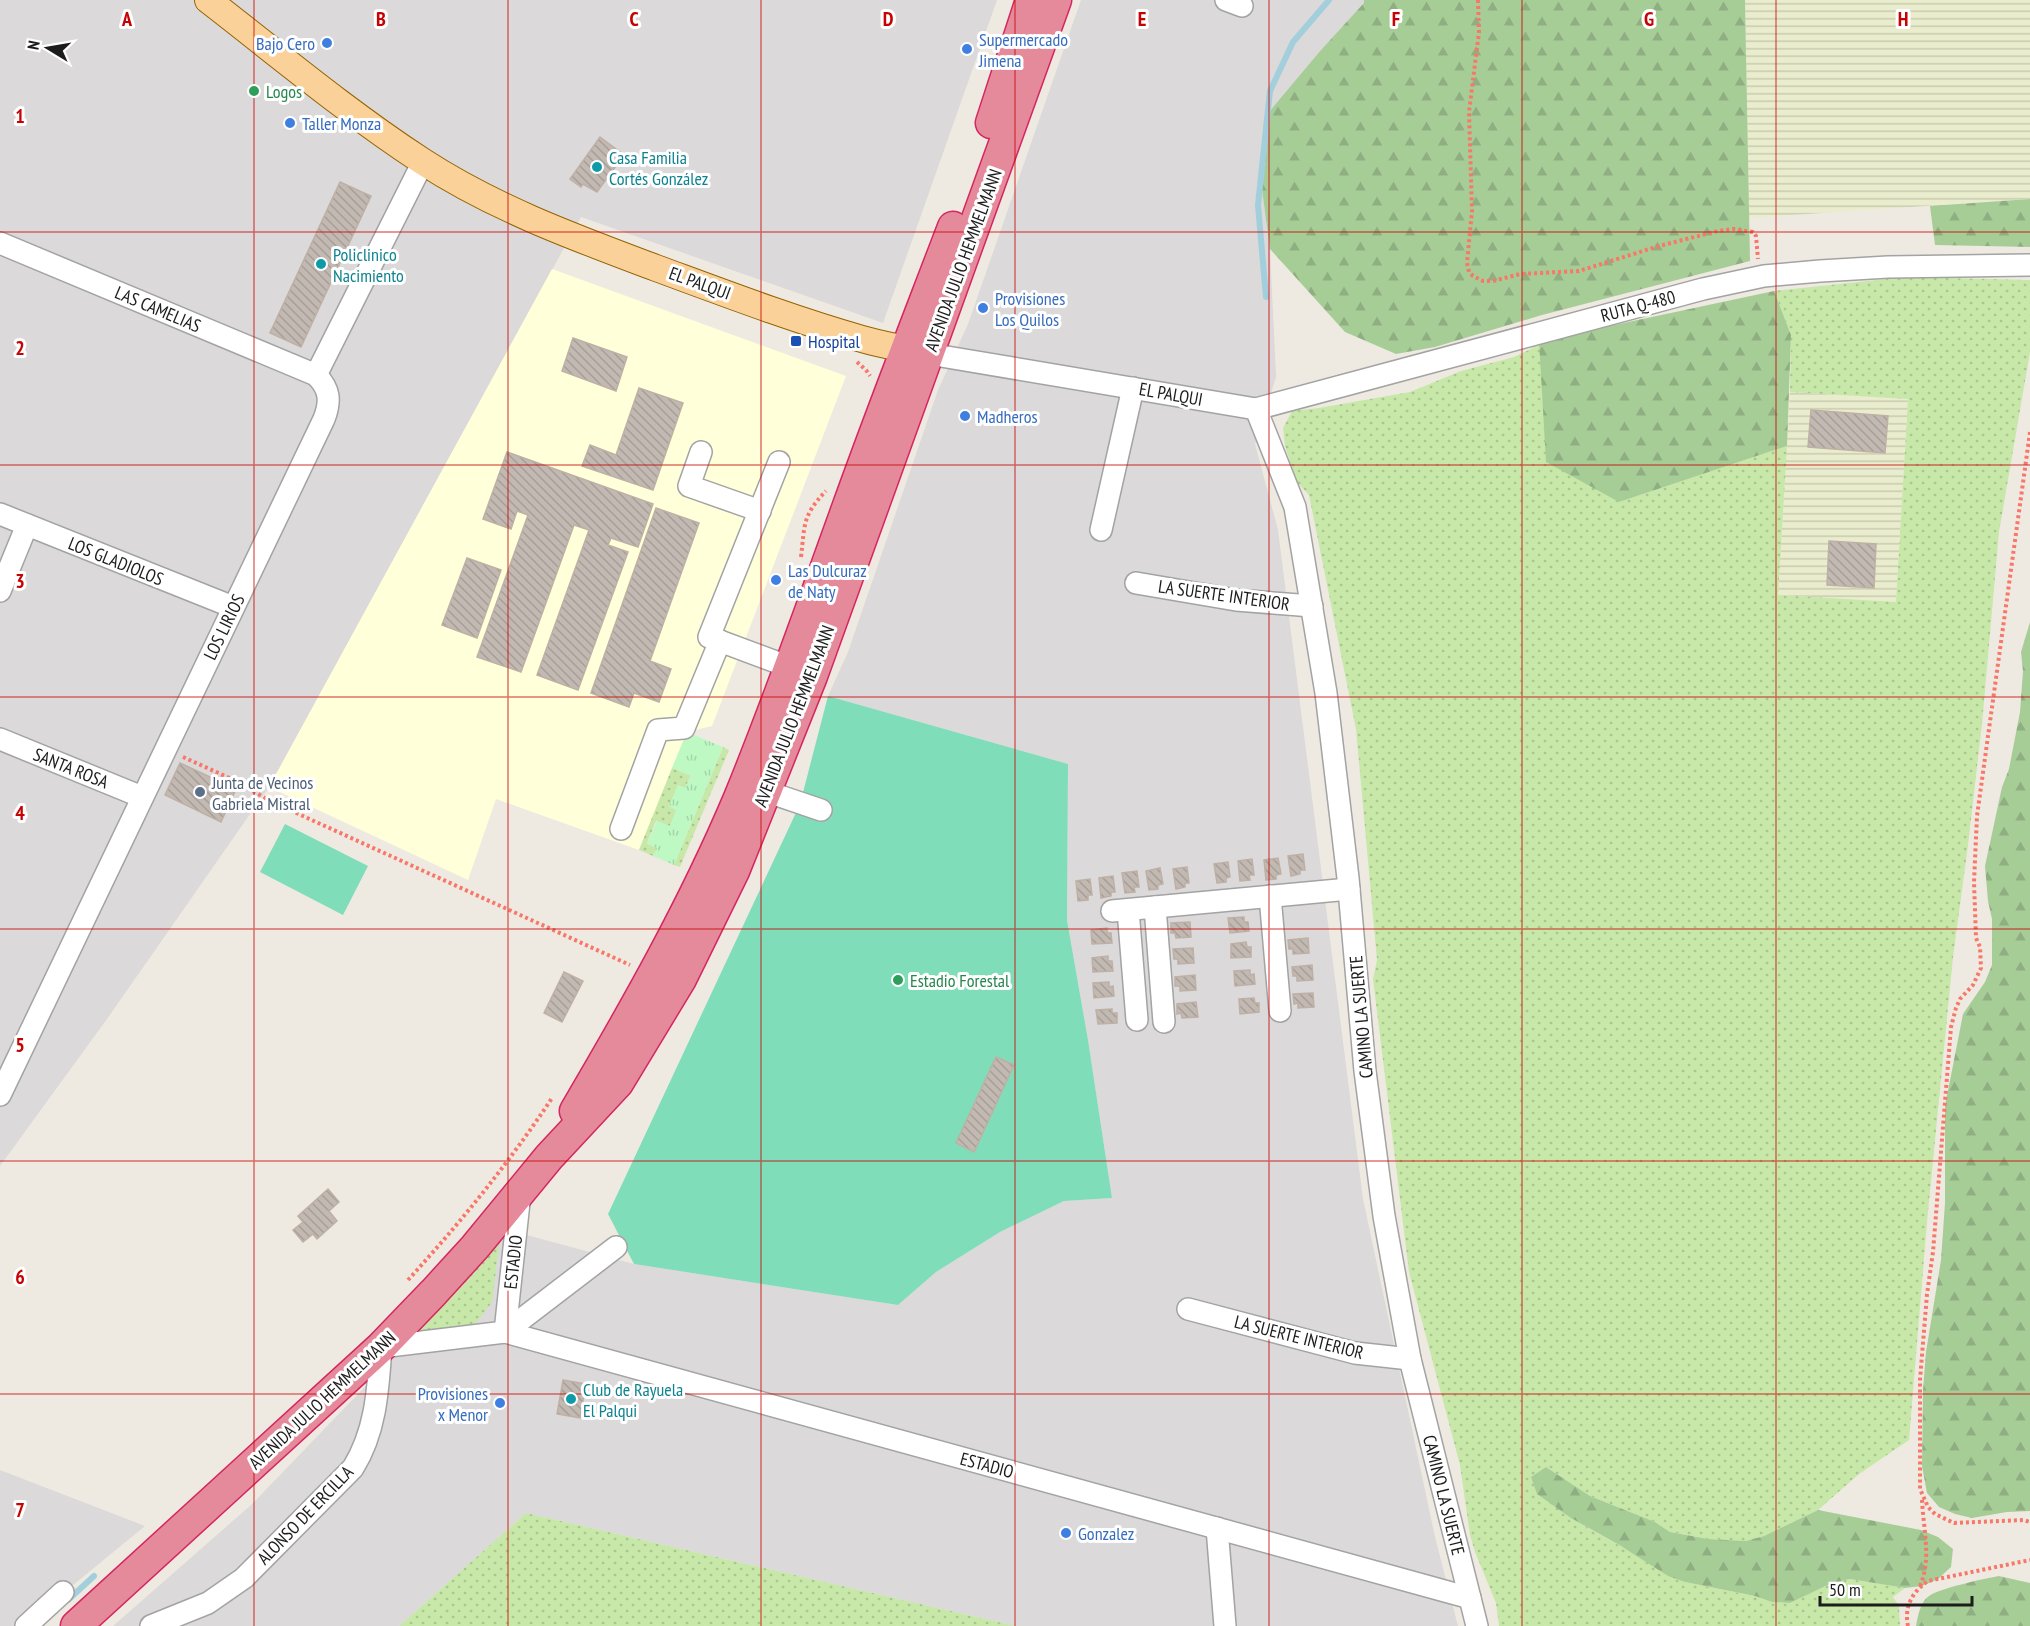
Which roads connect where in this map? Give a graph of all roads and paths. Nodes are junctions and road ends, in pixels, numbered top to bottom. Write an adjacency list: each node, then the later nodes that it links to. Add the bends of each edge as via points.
1 (208, 0): 5 (main road, EL PALQUI)
2 (1031, 0): 10 (highway, AVENIDA JULIO HEMMELMANN)
3 (1056, 0): 10 (highway, AVENIDA JULIO HEMMELMANN)
4 (1478, 0): 8 (path, via 1479,32 1469,112 1472,211 1467,263 1473,276 1493,281 1520,274 1579,271 1732,229 1756,236)
5 (423, 162): 9 (main road, EL PALQUI, via 476,192 590,243); 11 (street)
6 (0, 243): 11 (street, LAS CAMELIAS)
7 (2030, 265): 8 (street, RUTA Q-480, via 1888,267)
8 (1759, 278): 14 (street, RUTA Q-480, via 1703,289)
9 (863, 339): 10 (main road, EL PALQUI); 12 (path, via 856,362)
10 (917, 351): 13 (street, EL PALQUI); 29 (highway, AVENIDA JULIO HEMMELMANN)
11 (316, 375): 27 (street, LOS LIRIOS, via 329,394 328,409)
12 (871, 381)
13 (1133, 388): 14 (street, EL PALQUI); 22 (street)
14 (1256, 409): 26 (street, CAMINO LA SUERTE, via 1295,507)
15 (2030, 432): 53 (path, via 1977,816 1974,882 1981,968 1960,999 1951,1027 1920,1380)
16 (701, 452): 19 (street, via 689,486)
17 (778, 462): 19 (street)
18 (829, 489): 23 (path, via 811,507 804,526)
19 (760, 511): 28 (street, via 709,637)
20 (0, 514): 21 (street, LOS GLADIOLOS)
21 (27, 525): 25 (street); 27 (street, LOS GLADIOLOS)
22 (1101, 530)
23 (799, 567)
24 (1136, 583): 26 (street, LA SUERTE INTERIOR, via 1236,600)
25 (0, 591)
26 (1312, 606): 36 (street, CAMINO LA SUERTE)
27 (233, 607): 31 (street, LOS LIRIOS)
28 (720, 641): 29 (street); 35 (street, via 684,728 658,730)
29 (801, 671): 32 (highway, AVENIDA JULIO HEMMELMANN); 45 (highway, AVENIDA JULIO HEMMELMANN, via 691,904)
30 (0, 739): 33 (street, SANTA ROSA)
31 (166, 749): 33 (street, LOS LIRIOS); 39 (path, via 270,801)
32 (765, 791): 34 (street); 45 (highway, AVENIDA JULIO HEMMELMANN, via 734,871 681,979 618,1083)
33 (142, 797): 44 (street, LOS LIRIOS)
34 (821, 810)
35 (621, 829)
36 (1349, 889): 37 (street); 52 (street, CAMINO LA SUERTE, via 1384,1216)
37 (1270, 896): 38 (street); 40 (street)
38 (1155, 907): 41 (street, via 1120,910); 42 (street)
39 (635, 968)
40 (1280, 1011)
41 (1137, 1020)
42 (1164, 1022)
43 (557, 1091): 48 (path, via 452,1231)
44 (0, 1095)
45 (549, 1157): 46 (highway, AVENIDA JULIO HEMMELMANN)
46 (520, 1191): 50 (street, ESTADIO); 51 (highway, AVENIDA JULIO HEMMELMANN, via 434,1293)
47 (616, 1247): 50 (street)
48 (401, 1288)
49 (1188, 1309): 52 (street, LA SUERTE INTERIOR, via 1355,1353)
50 (505, 1332): 51 (street, ESTADIO); 55 (street, ESTADIO)
51 (381, 1347): 61 (highway, AVENIDA JULIO HEMMELMANN); 62 (street, ALONSO DE ERCILLA, via 370,1435 353,1468 244,1578 208,1604)
52 (1410, 1359): 59 (street, CAMINO LA SUERTE)
53 (1922, 1498): 54 (path, via 1935,1514 1954,1523); 57 (path, via 1927,1556)
54 (2030, 1522)
55 (1217, 1528): 59 (street, ESTADIO); 63 (street)
56 (2030, 1560): 57 (path, via 1937,1578)
57 (1920, 1587): 65 (path, via 1909,1602)
58 (63, 1592): 60 (street)
59 (1470, 1598): 64 (street, CAMINO LA SUERTE)
60 (26, 1626)
61 (76, 1626)
62 (151, 1626)
63 (1225, 1626)
64 (1477, 1626)
65 (1908, 1626)

